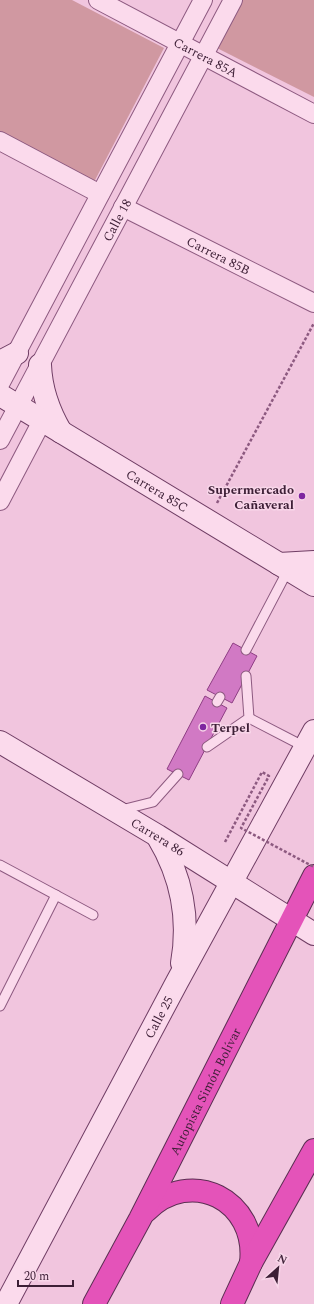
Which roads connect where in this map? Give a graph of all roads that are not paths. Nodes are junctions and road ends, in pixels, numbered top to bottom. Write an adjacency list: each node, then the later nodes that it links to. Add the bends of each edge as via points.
1 (98, 0): 4 (street, Carrera 85A)
2 (203, 0): 4 (street, Calle 18)
3 (233, 0): 5 (street, Calle 18)
4 (180, 43): 5 (street, Carrera 85A); 8 (street, Calle 18)
5 (204, 56): 6 (street, Carrera 85A); 9 (street, Calle 18)
6 (314, 114)
7 (0, 141): 8 (street)
8 (100, 194): 11 (street, Calle 18)
9 (124, 207): 10 (street, Carrera 85B); 12 (street, Calle 18)
10 (314, 303)
11 (8, 357): 13 (street, Calle 18)
12 (40, 365): 14 (street, Calle 18); 16 (street, via 45,400)
13 (0, 384)
14 (9, 401): 15 (street, Carrera 85C); 17 (street, Calle 18)
15 (42, 421): 16 (street, Carrera 85C); 18 (street)
16 (62, 433): 20 (street, Carrera 85C)
17 (0, 440)
18 (0, 501)
19 (314, 562): 20 (street)
20 (284, 567): 21 (street, Carrera 85C); 22 (lane)
21 (314, 585)
22 (246, 650)
23 (246, 676): 24 (lane)
24 (249, 718): 25 (lane); 27 (lane)
25 (310, 739): 33 (street, Calle 25)
26 (0, 742): 29 (street, Carrera 86)
27 (207, 746)
28 (178, 774): 29 (lane, via 153,802)
29 (116, 811): 30 (street, Carrera 86)
30 (158, 836): 33 (street, Carrera 86); 38 (street, via 174,868 184,904 186,943)
31 (0, 865): 34 (lane)
32 (314, 876): 36 (highway, Autopista Simón Bolívar)
33 (231, 882): 36 (street, Carrera 86); 38 (street, Calle 25)
34 (56, 895): 35 (lane); 39 (lane)
35 (93, 915)
36 (292, 920): 37 (street, Carrera 86); 41 (highway, Autopista Simón Bolívar)
37 (314, 934)
38 (177, 982): 43 (street, Calle 25)
39 (0, 1006)
40 (314, 1150): 42 (highway)
41 (140, 1219): 42 (highway, via 160,1199 178,1192 196,1190 215,1195 231,1205 243,1219 251,1239); 44 (highway, Autopista Simón Bolívar)
42 (251, 1262): 45 (highway)
43 (6, 1304)
44 (94, 1304)
45 (232, 1304)

